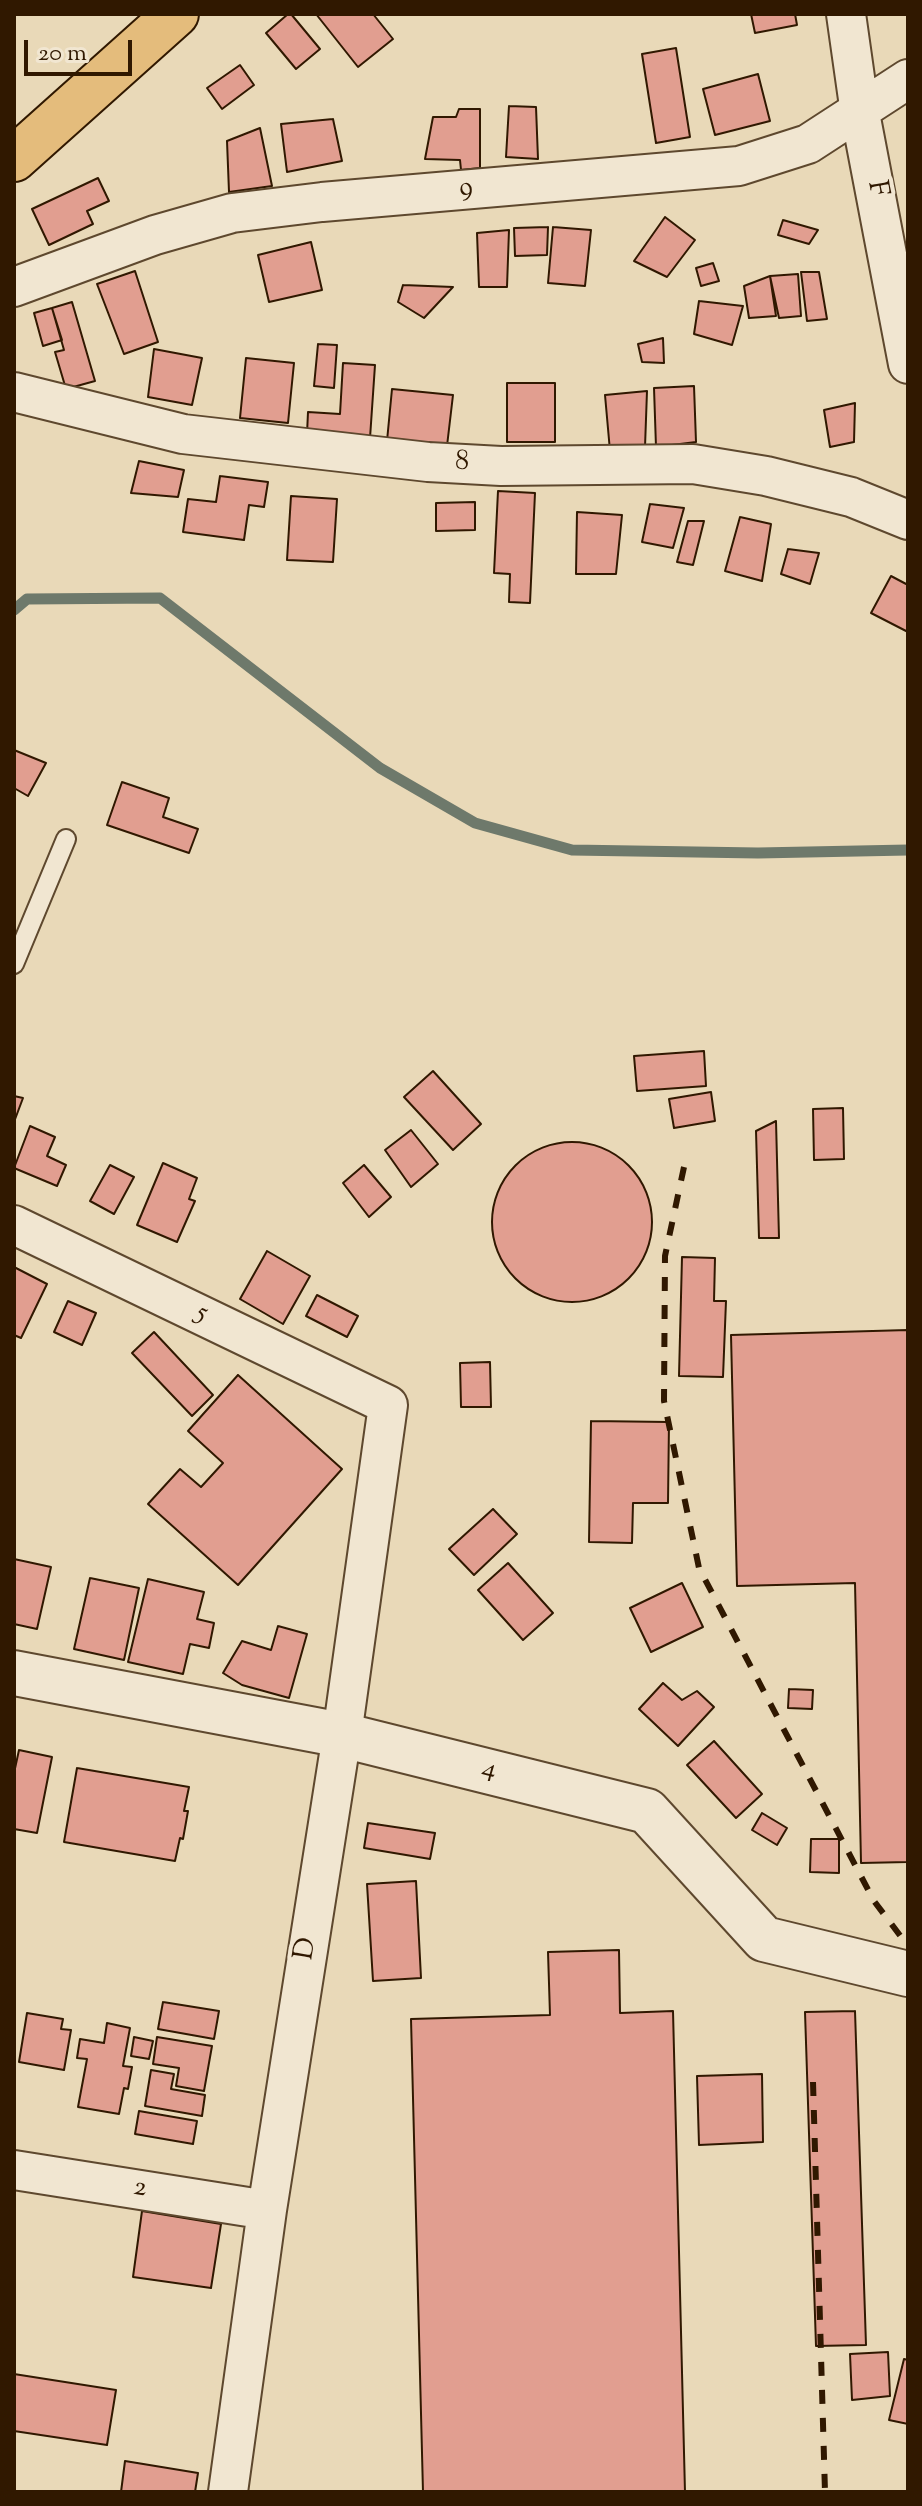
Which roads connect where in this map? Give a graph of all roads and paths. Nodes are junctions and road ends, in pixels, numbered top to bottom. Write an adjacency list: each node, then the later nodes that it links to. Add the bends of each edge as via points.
1 (176, 14): 5 (main road)
2 (846, 14): 4 (street, F)
3 (908, 79): 4 (street, 9)
4 (860, 113): 6 (street, 9, via 808,144 739,166 232,213); 7 (street, F)
5 (14, 159)
6 (14, 287)
7 (908, 364)
8 (14, 392): 9 (street, 8, via 183,434 428,462 693,464 851,497)
9 (908, 520)
10 (66, 839): 11 (lane)
11 (14, 964)
12 (14, 1225): 13 (street, 5)
13 (388, 1405): 15 (street, D)
14 (14, 1673): 15 (street, 4)
15 (342, 1735): 16 (street, 4, via 647,1811 764,1939); 18 (street, D)
16 (908, 1974)
17 (14, 2170): 18 (street, 2)
18 (267, 2210): 19 (street, D)
19 (228, 2492)

